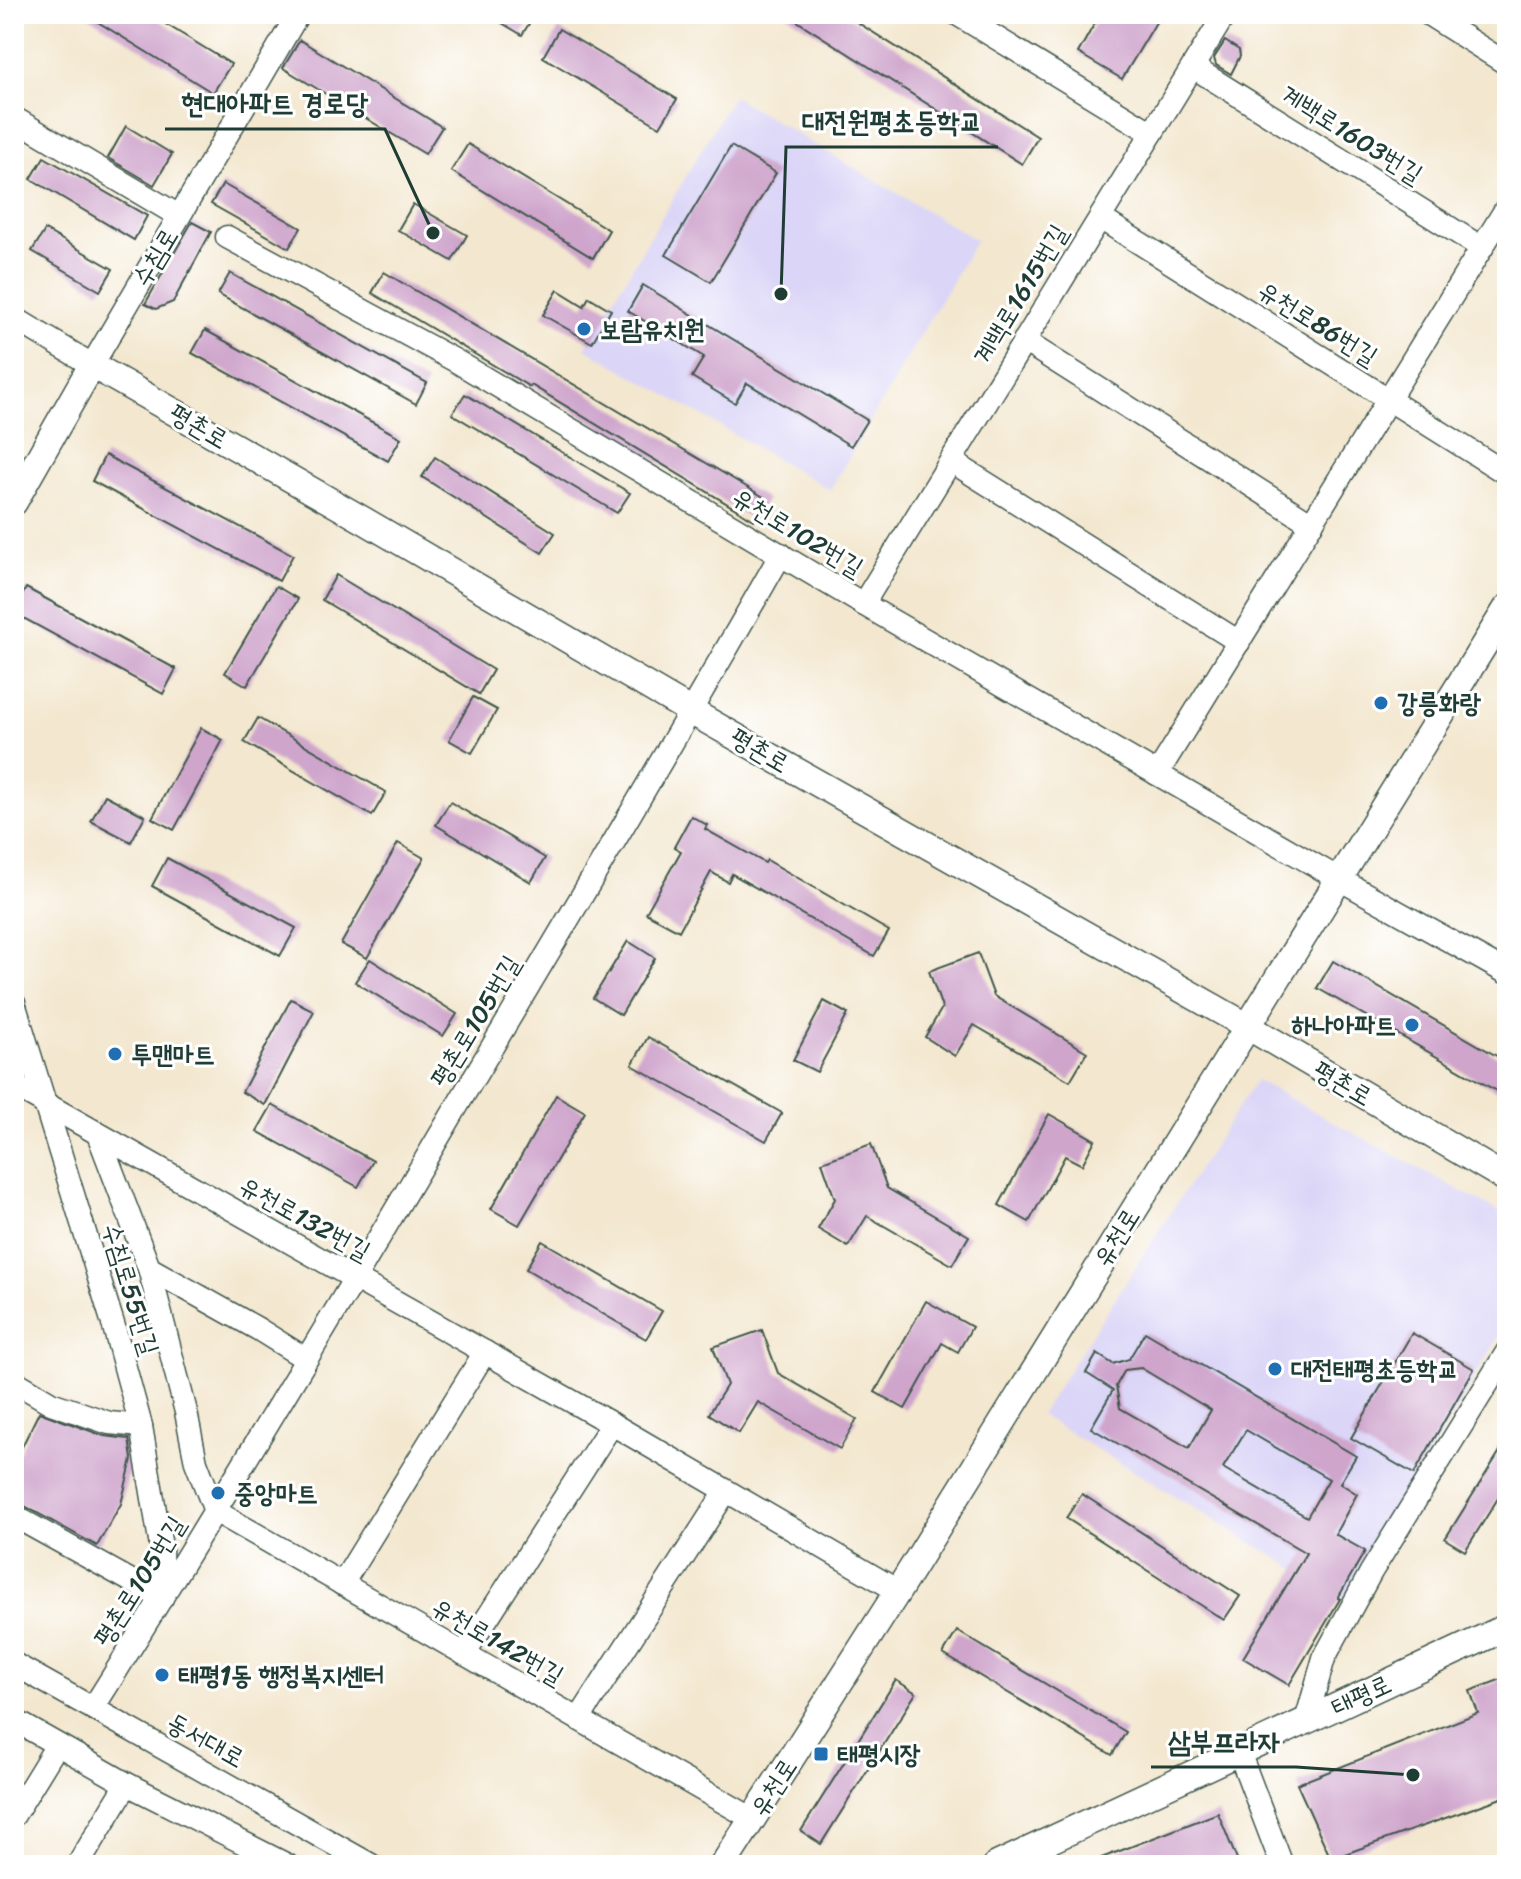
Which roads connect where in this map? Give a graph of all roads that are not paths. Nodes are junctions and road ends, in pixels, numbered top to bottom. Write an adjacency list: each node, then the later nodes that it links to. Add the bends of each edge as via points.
1 (298, 14): 10 (street, 수침로)
2 (957, 14): 8 (street)
3 (1225, 14): 6 (street, 계백로1615번길)
4 (1428, 14): 5 (street)
5 (1507, 64)
6 (1193, 67): 8 (street, 계백로1615번길); 13 (street, 계백로1603번길)
7 (14, 118): 10 (street)
8 (1152, 133): 11 (street, 계백로1615번길)
9 (1507, 207): 13 (street)
10 (179, 216): 16 (street, 수침로)
11 (1100, 218): 15 (street, 계백로1615번길); 17 (street, 유천로86번길)
12 (227, 237): 22 (street, 유천로102번길, via 456,361)
13 (1482, 248): 17 (street)
14 (14, 318): 16 (street, 평촌로)
15 (1024, 341): 18 (street, 계백로1615번길); 21 (street)
16 (92, 365): 20 (main road, 수침로); 26 (main road, 평촌로)
17 (1388, 400): 19 (street, 유천로86번길); 21 (street)
18 (951, 461): 23 (street, 계백로1615번길); 25 (street)
19 (1507, 474)
20 (14, 502)
21 (1312, 524): 25 (street)
22 (781, 554): 23 (street, 유천로102번길); 26 (street, 평촌로105번길)
23 (863, 604): 27 (street, 유천로102번길)
24 (1507, 608): 28 (main road, 유천로)
25 (1239, 642): 27 (street)
26 (692, 712): 31 (main road, 평촌로); 37 (street, 평촌로105번길)
27 (1157, 774): 28 (street, 유천로102번길)
28 (1339, 879): 29 (street, 유천로102번길); 31 (main road, 유천로)
29 (1507, 973)
30 (14, 1003): 33 (street, 수침로55번길)
31 (1247, 1026): 35 (main road, 평촌로); 48 (main road, 유천로)
32 (14, 1086): 33 (street, 유천로132번길)
33 (46, 1105): 34 (street, 유천로132번길); 43 (street, 수침로55번길)
34 (98, 1134): 36 (street); 37 (street, 유천로132번길)
35 (1507, 1179)
36 (149, 1268): 40 (street); 45 (street, via 196,1462)
37 (355, 1279): 38 (street, 유천로132번길); 40 (street, 평촌로105번길)
38 (485, 1352): 42 (street, 유천로132번길); 47 (street)
39 (1507, 1352): 56 (street, via 1364,1584 1324,1658)
40 (306, 1359): 45 (street, 평촌로105번길)
41 (14, 1381): 43 (street, via 51,1403 109,1423)
42 (612, 1424): 44 (street, 유천로132번길); 51 (street)
43 (141, 1426): 49 (street, 수침로55번길, via 161,1547)
44 (726, 1491): 48 (street, 유천로132번길); 54 (street)
45 (215, 1511): 47 (street, 유천로142번길); 49 (street, 평촌로105번길)
46 (14, 1516): 49 (street)
47 (342, 1584): 51 (street, 유천로142번길)
48 (898, 1591): 61 (main road, 유천로)
49 (162, 1598): 53 (street, 평촌로105번길)
50 (1507, 1627): 56 (main road, 태평로)
51 (464, 1654): 54 (street, 유천로142번길)
52 (14, 1664): 53 (street, 동서대로)
53 (93, 1708): 64 (street, 동서대로)
54 (579, 1719): 61 (street, 유천로142번길)
55 (14, 1720): 57 (street)
56 (1306, 1721): 58 (main road, 태평로)
57 (57, 1745): 59 (street); 60 (street)
58 (1239, 1752): 66 (main road, 태평로); 67 (street)
59 (127, 1784): 62 (street); 63 (street)
60 (14, 1815)
61 (753, 1819): 65 (main road, 유천로)
62 (78, 1865)
63 (287, 1865)
64 (371, 1865)
65 (723, 1865)
66 (997, 1865)
67 (1282, 1865)

